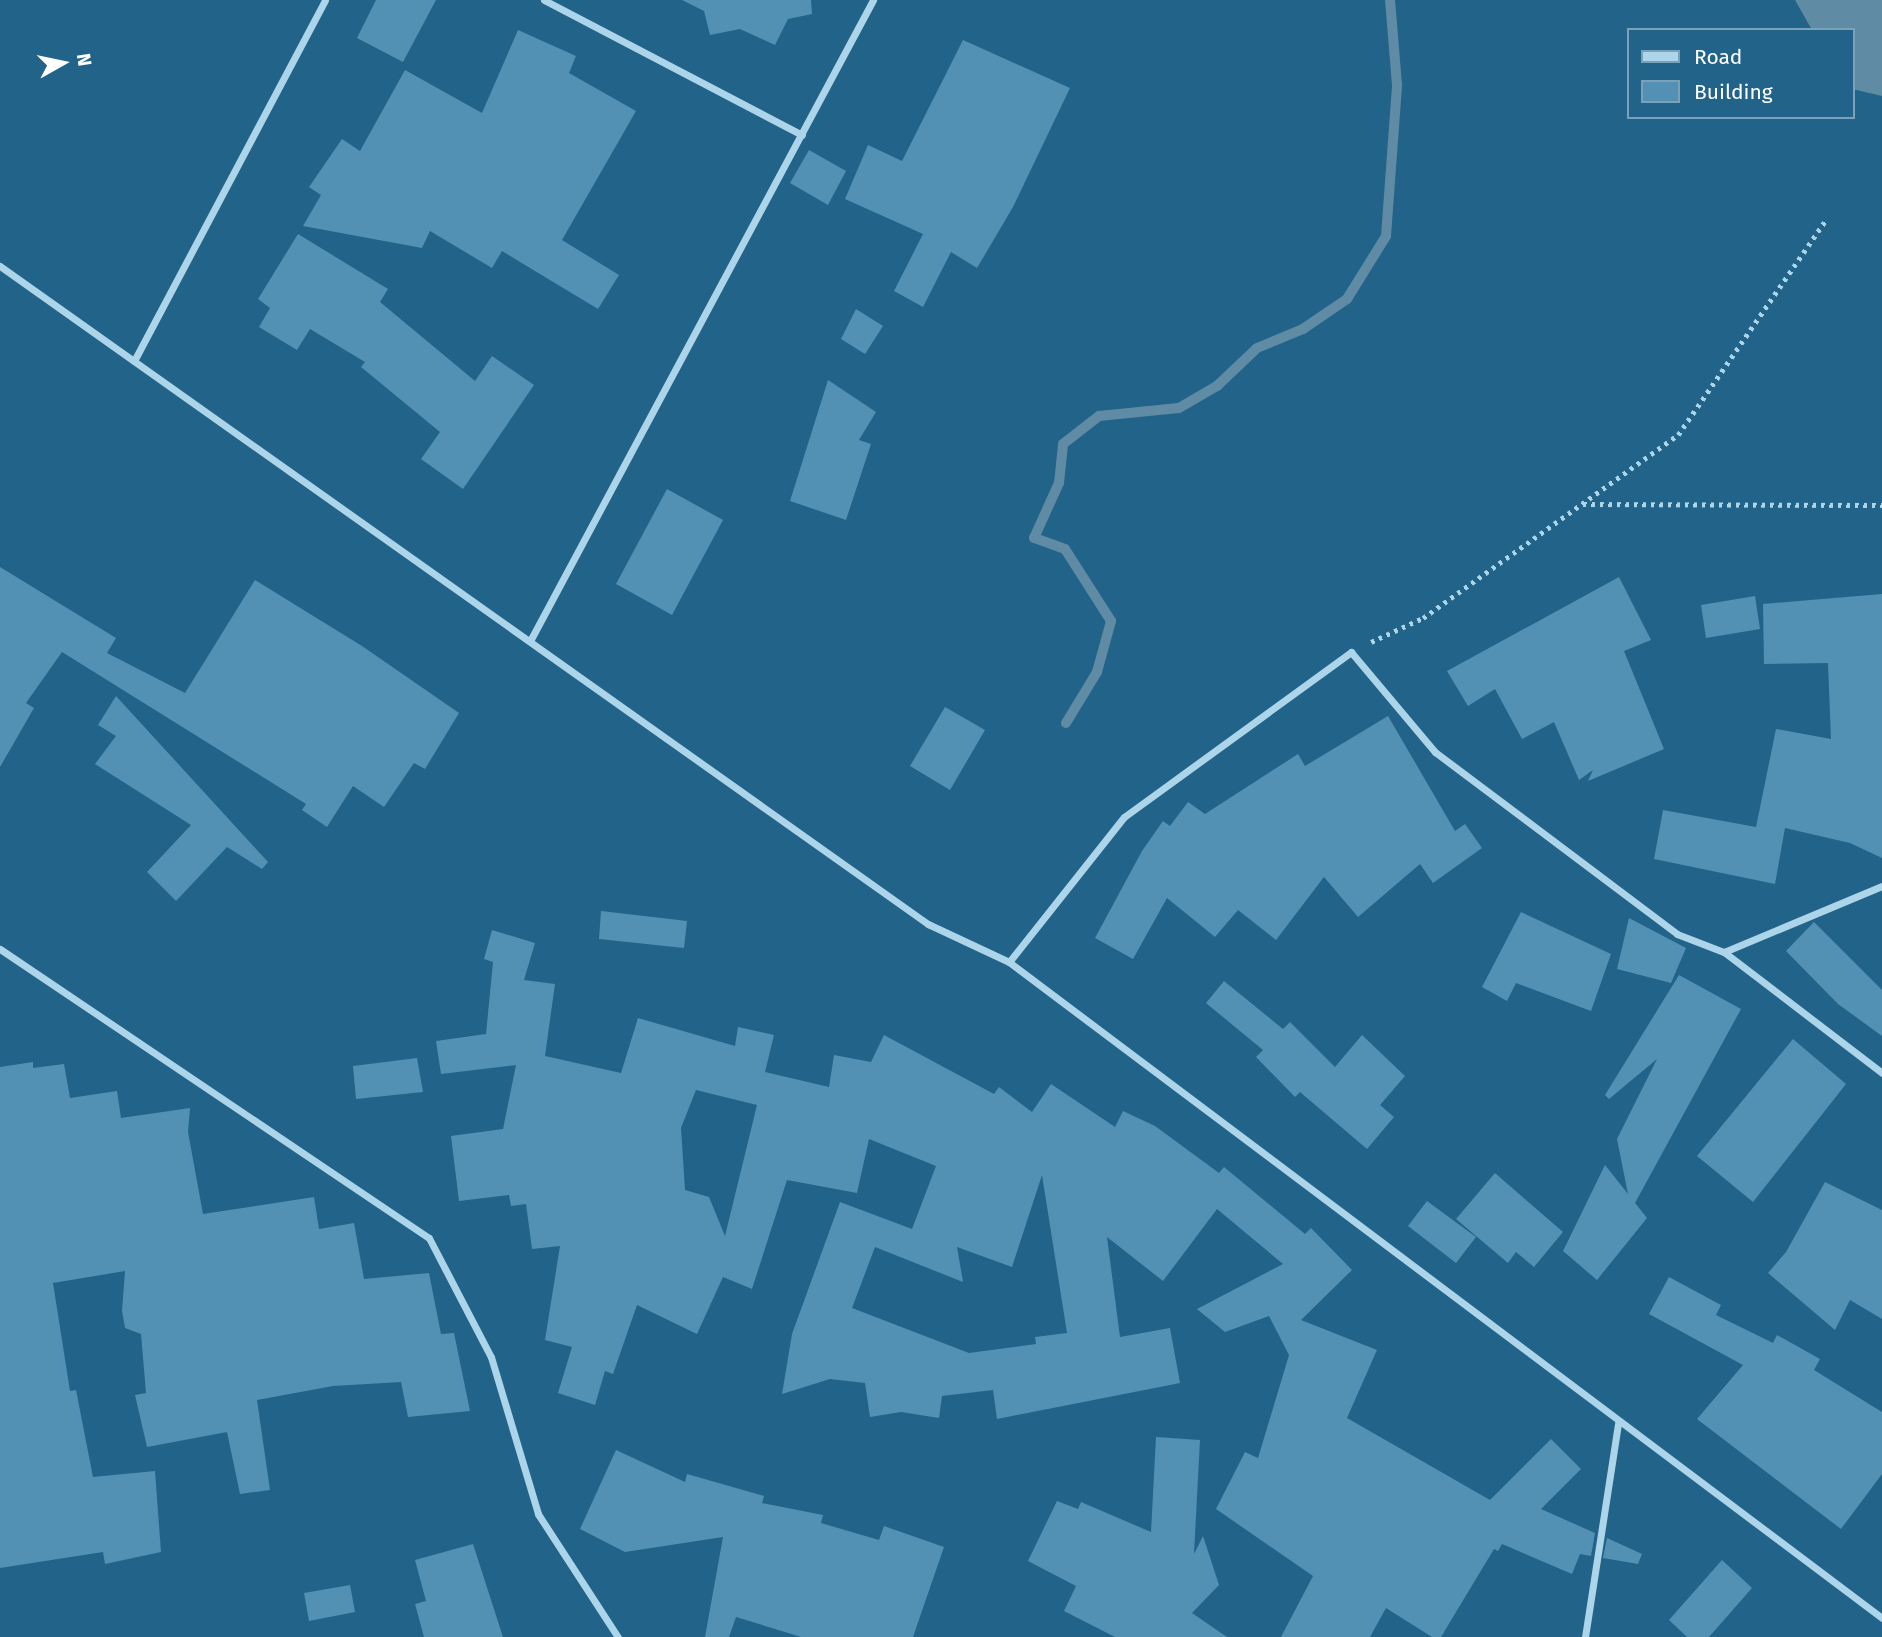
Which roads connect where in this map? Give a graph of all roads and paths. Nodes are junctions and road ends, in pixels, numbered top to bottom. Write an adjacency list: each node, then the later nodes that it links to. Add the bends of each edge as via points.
1 (325, 0): 7 (street)
2 (544, 0): 4 (street)
3 (873, 0): 4 (street)
4 (802, 135): 10 (street)
5 (1827, 218): 8 (path, via 1678,435)
6 (0, 266): 7 (street)
7 (134, 361): 10 (street)
8 (1582, 504): 9 (path); 11 (path, via 1423,618)
9 (1882, 505)
10 (530, 641): 15 (street, via 928,924)
11 (1351, 652): 14 (street, via 1434,752 1677,934); 15 (street, via 1124,817)
12 (1882, 886): 14 (street)
13 (0, 949): 19 (street, via 173,1070 429,1238 491,1357 538,1514)
14 (1724, 952): 16 (street)
15 (1009, 962): 17 (street)
16 (1882, 1073)
17 (1618, 1424): 18 (street); 20 (street)
18 (1882, 1618)
19 (618, 1637)
20 (1586, 1637)

